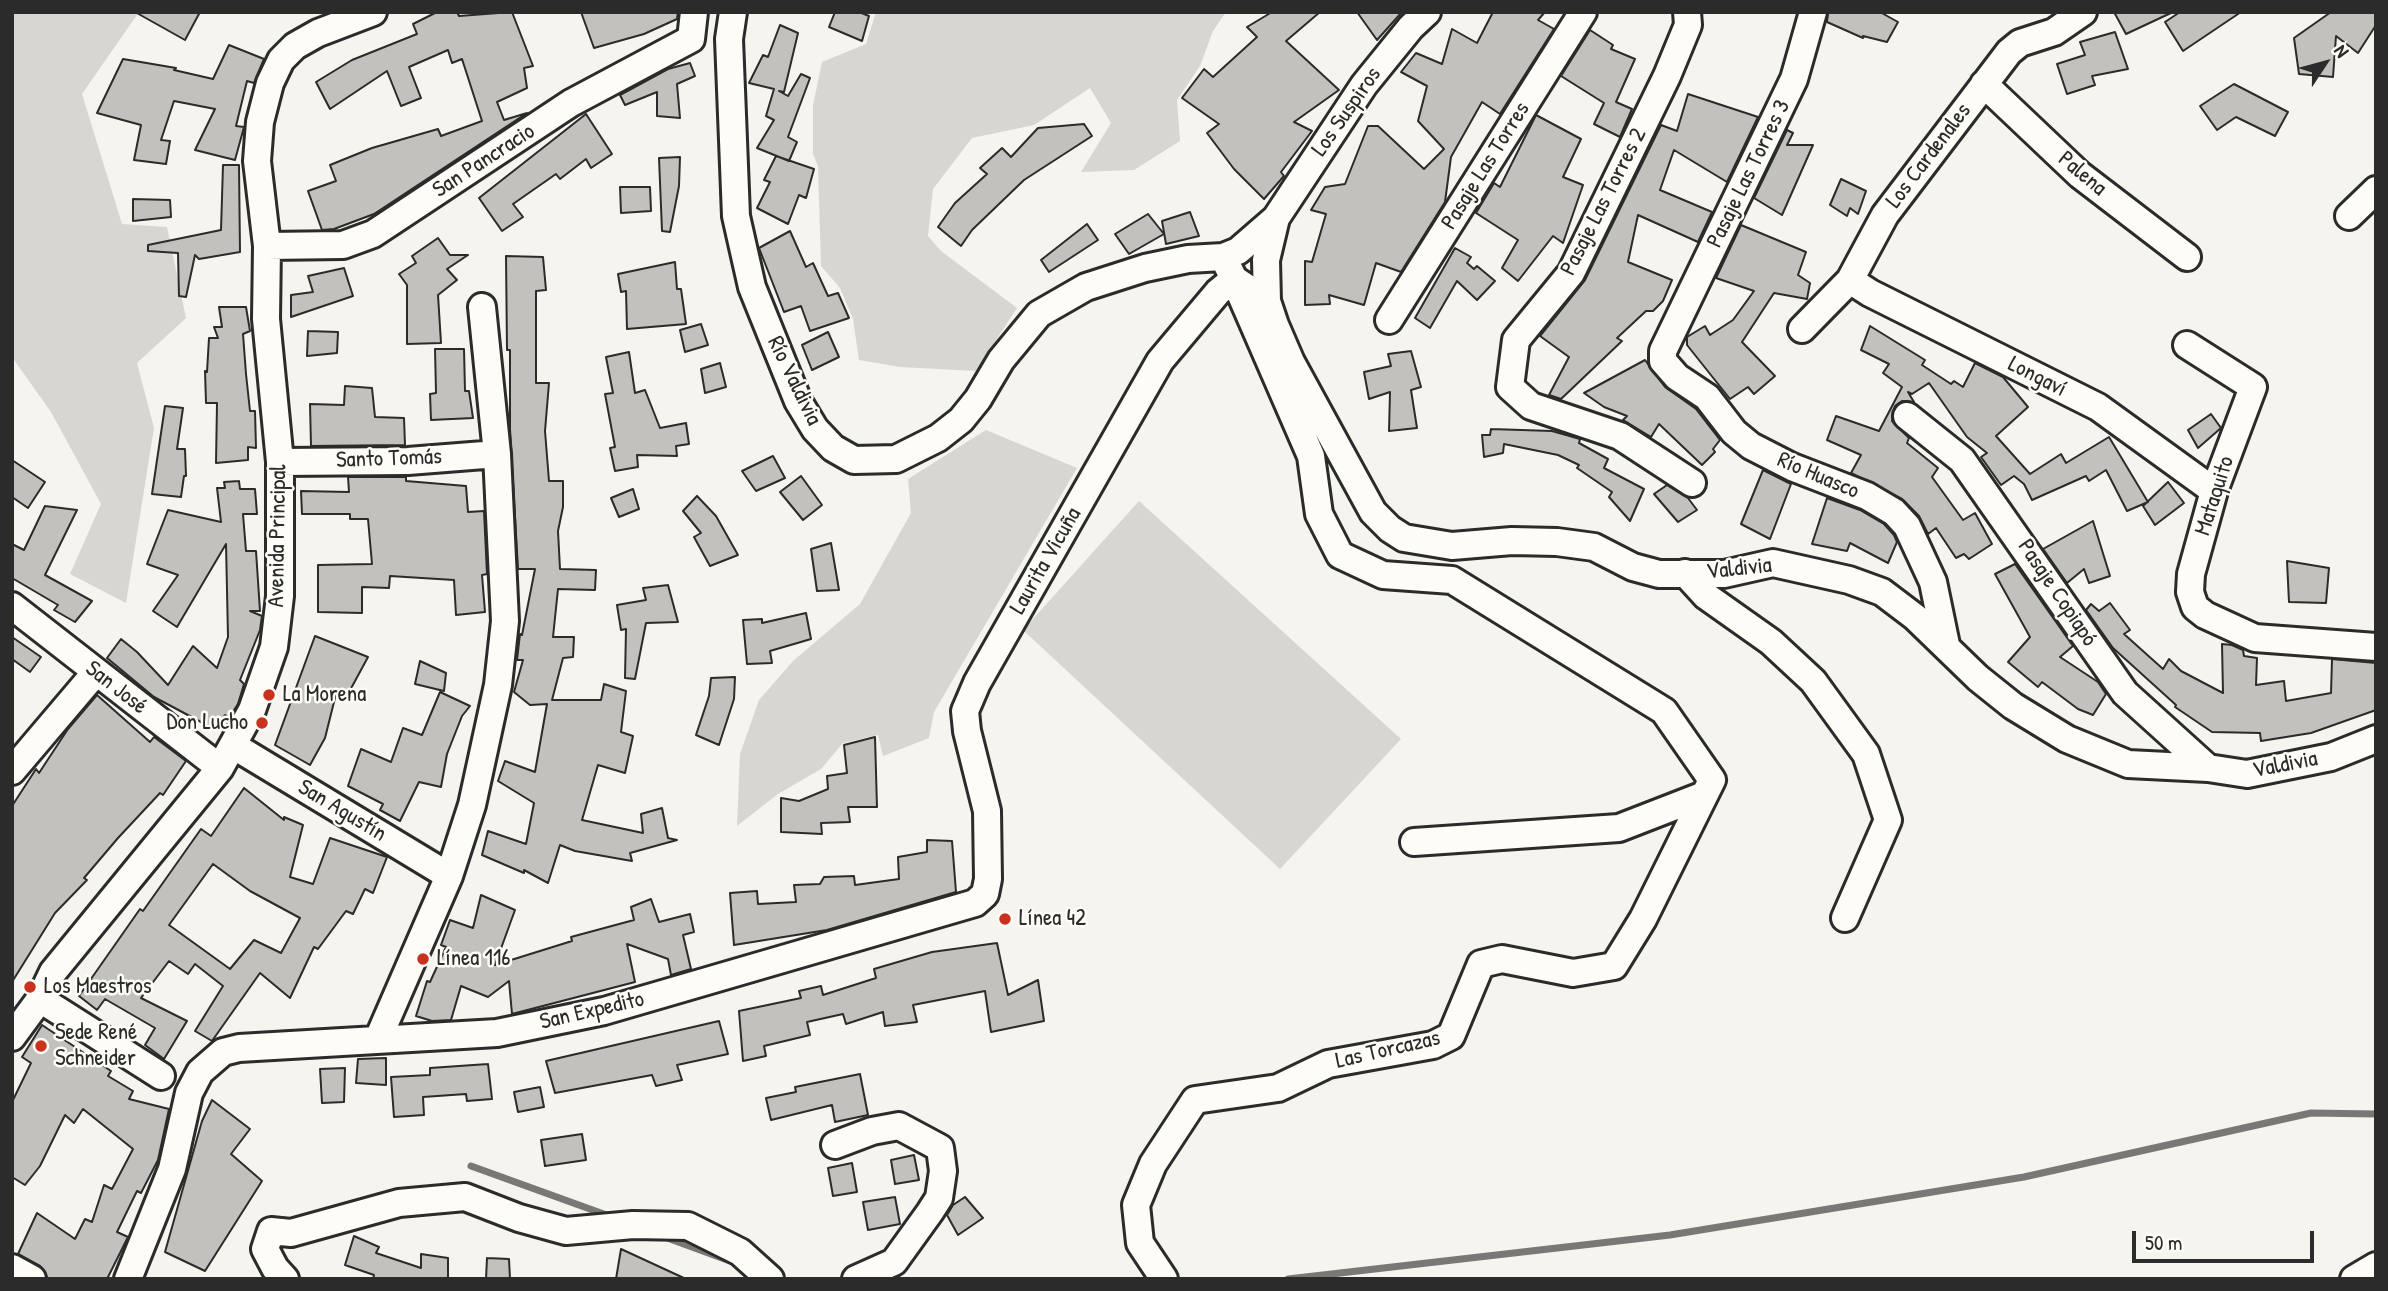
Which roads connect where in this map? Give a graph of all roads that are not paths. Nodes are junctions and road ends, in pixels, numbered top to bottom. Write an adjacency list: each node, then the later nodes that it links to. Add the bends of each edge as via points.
1 (373, 12): 13 (street, Avenida Principal, via 295,46 270,83 257,160)
2 (694, 12): 13 (street, San Pancracio, via 691,39 571,103 373,234 343,245)
3 (733, 12): 15 (street, Río Valdivia, via 729,39 736,216 752,287 815,429 833,448 854,460 895,459 939,438 978,399 1001,360 1039,314 1086,287 1188,259)
4 (1427, 12): 12 (street, Los Suspiros, via 1364,85)
5 (1583, 12): 19 (street, Pasaje Las Torres)
6 (1686, 12): 26 (street, Pasaje Las Torres 2, via 1688,24 1667,76 1571,273 1516,340 1510,387 1531,406 1620,436)
7 (1814, 12): 21 (street, Pasaje Las Torres 3, via 1794,79)
8 (2083, 12): 9 (street, Los Cardenales, via 2054,32 2014,47)
9 (1984, 84): 14 (street, Palena, via 2080,175); 16 (street, Los Cardenales, via 1885,215)
10 (2376, 190): 11 (street)
11 (2349, 216)
12 (1276, 219): 15 (street, Río Valdivia, via 1238,251); 17 (street, Valdivia, via 1266,260)
13 (267, 246): 25 (street, Avenida Principal, via 267,319)
14 (2187, 257)
15 (1229, 268): 17 (street); 38 (street, via 1311,456 1319,514 1340,555 1383,575 1452,580 1664,711); 41 (street, Laurita Vicuña, via 1218,292 1160,360 965,711 987,811)
16 (1850, 280): 20 (street, Los Cardenales); 27 (street, Longaví, via 2098,407)
17 (1267, 301): 28 (street, Valdivia, via 1291,362 1358,487 1390,529 1424,544 1536,541 1594,547 1633,567 1659,574)
18 (482, 307): 24 (street)
19 (1389, 320)
20 (1802, 329)
21 (1674, 331): 30 (street, Río Huasco, via 1663,361 1677,377 1707,397 1734,432 1792,467 1884,506 1907,526 1933,582)
22 (2187, 345): 27 (street, Mataquito, via 2253,387)
23 (1907, 416): 36 (street, Pasaje Copiapó, via 1962,460 2125,693)
24 (497, 454): 25 (street, Santo Tomás, via 408,461); 40 (street, via 505,621 498,685 472,805)
25 (280, 462): 34 (street, Avenida Principal, via 280,596 274,647)
26 (1692, 483)
27 (2214, 491): 31 (street, Mataquito, via 2191,574 2195,607 2255,638)
28 (1685, 573): 30 (street, Valdivia, via 1724,574 1773,563 1813,569 1881,592); 42 (street, via 1706,596 1772,642 1813,681 1866,754 1888,820)
29 (12, 606): 32 (street, San José)
30 (1945, 645): 36 (street, Valdivia, via 2013,706 2067,739 2128,764)
31 (2376, 647)
32 (96, 672): 35 (street, San José); 37 (street)
33 (2376, 739): 36 (street, Valdivia, via 2331,757 2247,775)
34 (234, 746): 35 (street, Avenida Principal); 40 (street, San Agustín)
35 (220, 768): 43 (street, Avenida Principal, via 53,972)
36 (2208, 768)
37 (12, 771)
38 (1708, 787): 39 (street, via 1619,828); 55 (street, Las Torcazas, via 1643,919 1614,966 1573,973 1502,960 1481,964 1451,1036 1433,1045 1328,1064 1278,1088 1195,1100 1153,1164 1136,1205 1140,1243)
39 (1414, 842)
40 (449, 876): 45 (street)
41 (988, 880): 45 (street, San Expedito, via 985,894 975,903 604,1011 496,1033)
42 (1845, 918)
43 (40, 999): 44 (street, Avenida Principal); 46 (street)
44 (12, 1037)
45 (379, 1039): 51 (street, San Expedito, via 239,1048 223,1052 200,1072 189,1093 172,1169)
46 (161, 1076)
47 (835, 1144): 54 (street, via 900,1126 940,1148 939,1198 894,1262)
48 (2376, 1266): 56 (street)
49 (12, 1268): 50 (street)
50 (32, 1279)
51 (128, 1279)
52 (285, 1279): 53 (street, via 265,1248 271,1231 291,1233 399,1203 465,1197 566,1231 688,1226 740,1252)
53 (770, 1279)
54 (856, 1279)
55 (1164, 1279)
56 (2354, 1279)

